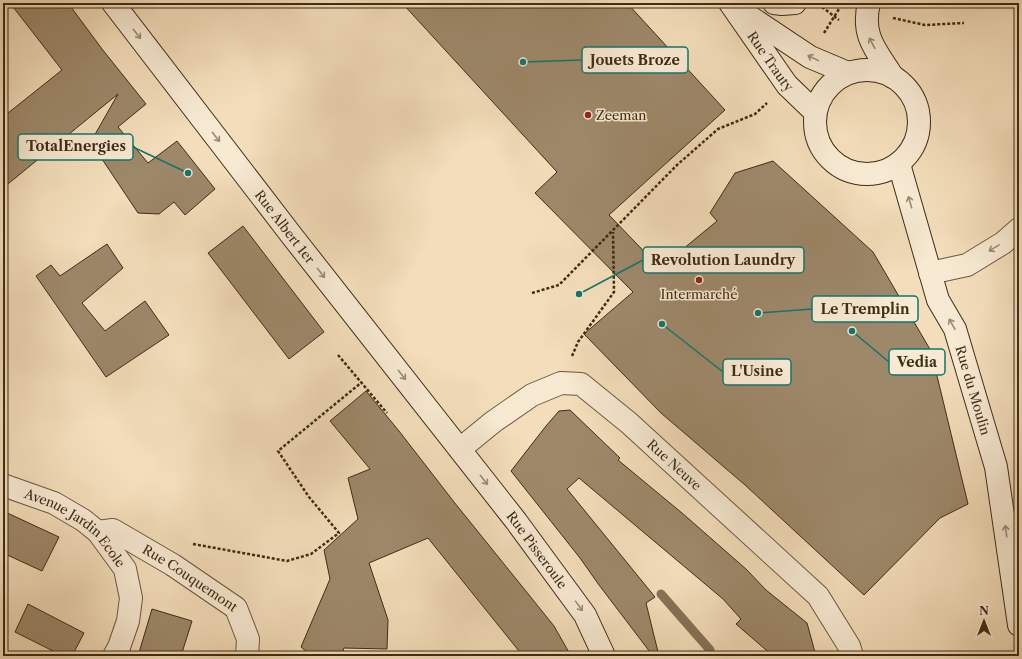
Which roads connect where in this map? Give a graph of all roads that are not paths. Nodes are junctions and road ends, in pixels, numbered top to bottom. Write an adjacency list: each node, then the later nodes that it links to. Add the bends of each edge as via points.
1 (113, 3): 12 (main road, Rue Albert 1er, one-way to 12)
2 (774, 3): 3 (main road)
3 (795, 3)
4 (731, 4): 6 (main road, Rue Trauty, one-way to 4, via 810,57); 8 (main road, Rue Trauty, via 786,85)
5 (868, 8): 7 (main road, one-way to 5, via 870,40 866,27)
6 (848, 73): 7 (main road, via 863,70 879,71); 8 (main road, via 833,82 821,95)
7 (893, 76): 9 (main road, via 913,97 918,111 919,126 916,140)
8 (815, 112): 9 (main road, via 815,130 821,147 832,162 847,171 865,174 883,172)
9 (899, 164): 11 (main road, Rue du Moulin, one-way to 9)
10 (1019, 229): 11 (main road, one-way to 11, via 1003,243 967,264)
11 (930, 273): 15 (main road, Rue du Moulin, one-way to 11, via 996,467 955,329 938,300)
12 (460, 449): 18 (main road, Rue Pisseroule, one-way to 18, via 585,614); 19 (main road, Rue Neuve, via 532,395 561,383 581,384 629,423 818,596 849,646)
13 (3, 485): 14 (main road, Avenue Jardin Ecole, via 54,503)
14 (98, 532): 16 (main road, Avenue Jardin Ecole, via 124,569 131,598 128,621); 17 (main road, Rue Couquemont, via 113,530 174,565 236,608 248,640)
15 (1019, 625)
16 (114, 656)
17 (247, 656)
18 (604, 656)
19 (852, 656)

